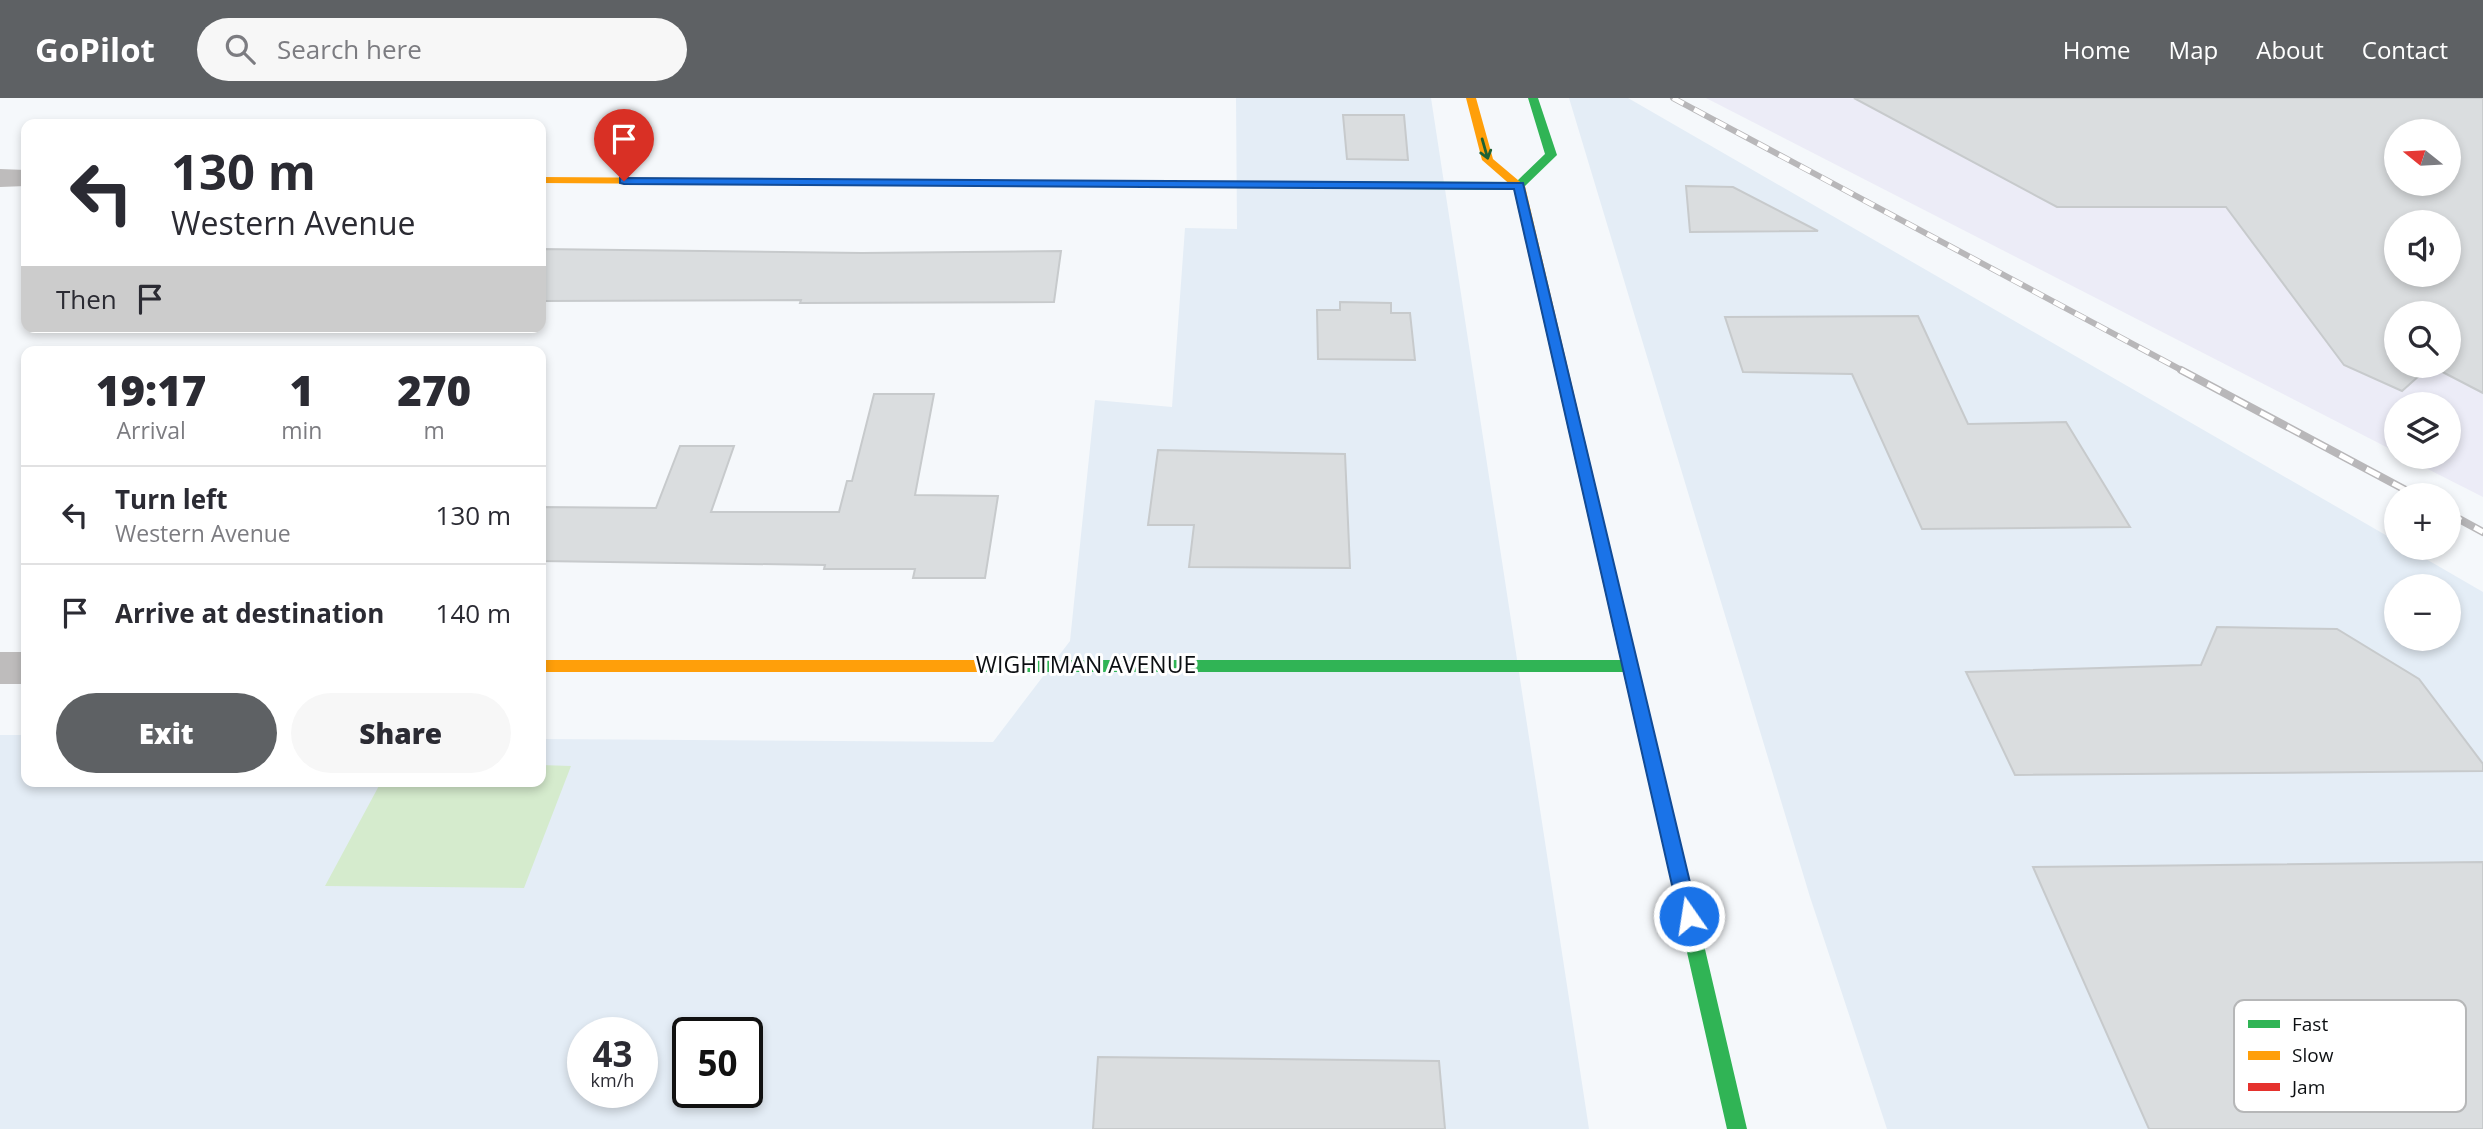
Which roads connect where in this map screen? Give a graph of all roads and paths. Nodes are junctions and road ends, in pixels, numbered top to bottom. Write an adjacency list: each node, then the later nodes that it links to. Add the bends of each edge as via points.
1 (1471, 98): 6 (street, one-way to 6, via 1488,160)
2 (1533, 98): 6 (street, via 1551,155)
3 (0, 178): 4 (street)
4 (21, 178)
5 (546, 180): 6 (street)
6 (1519, 186): 8 (street)
7 (546, 666): 8 (street, WIGHTMAN AVENUE)
8 (1630, 666): 11 (street)
9 (0, 668): 10 (street)
10 (21, 668)
11 (1737, 1129)

